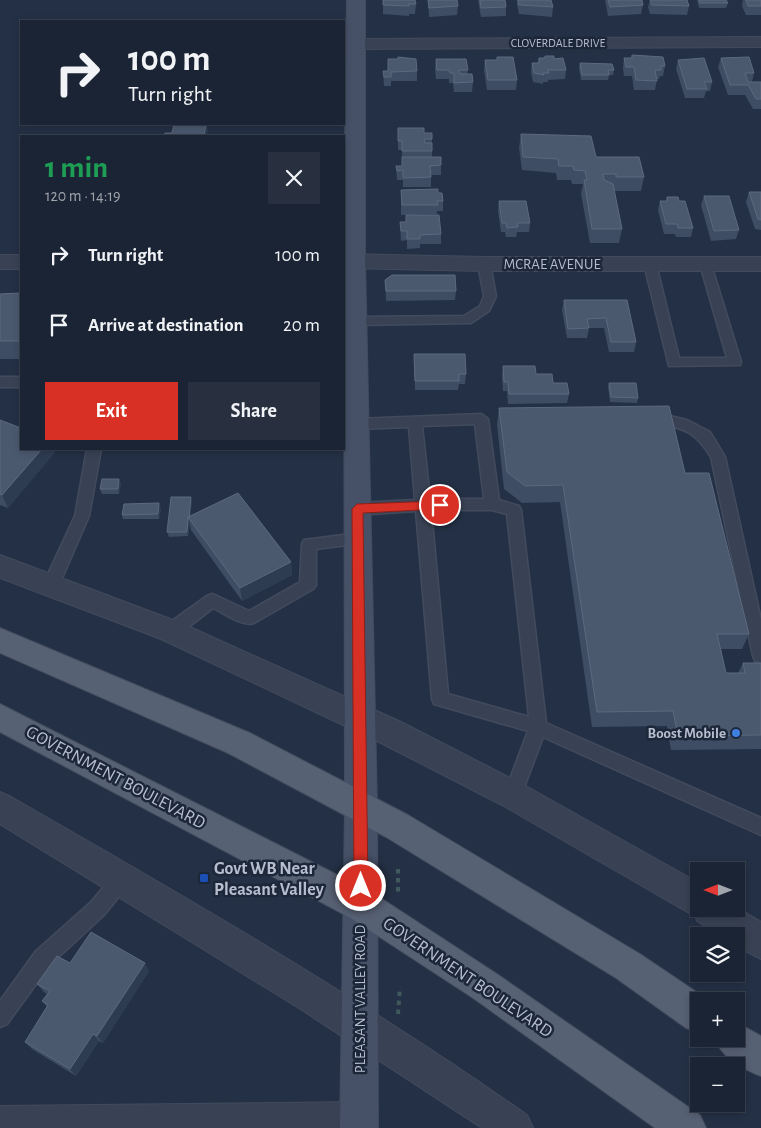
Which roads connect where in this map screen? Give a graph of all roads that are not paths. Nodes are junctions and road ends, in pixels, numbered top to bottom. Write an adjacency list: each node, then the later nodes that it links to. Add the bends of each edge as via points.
1 (356, 0): 3 (street, PLEASANT VALLEY ROAD)
2 (761, 42): 3 (street, CLOVERDALE DRIVE)
3 (356, 44): 6 (street, PLEASANT VALLEY ROAD)
4 (0, 262): 5 (street)
5 (20, 262)
6 (349, 262): 7 (street, MCRAE AVENUE); 11 (street, PLEASANT VALLEY ROAD)
7 (484, 264): 8 (street, MCRAE AVENUE); 11 (lane, via 490,296 485,308 467,320)
8 (650, 264): 9 (street, MCRAE AVENUE); 9 (lane, via 674,363 735,362)
9 (706, 264): 10 (street, MCRAE AVENUE)
10 (761, 264)
11 (351, 320): 16 (street, PLEASANT VALLEY ROAD)
12 (0, 382): 13 (lane)
13 (20, 382)
14 (638, 417): 26 (lane, via 658,417 682,423 705,436 718,456)
15 (415, 420): 16 (lane); 18 (lane, via 486,419); 19 (lane)
16 (356, 424): 20 (street, PLEASANT VALLEY ROAD)
17 (94, 450): 23 (lane, via 82,516)
18 (492, 504): 19 (lane); 29 (lane, via 514,510)
19 (423, 505): 20 (lane); 29 (lane, via 440,699)
20 (357, 509): 21 (street, PLEASANT VALLEY ROAD)
21 (358, 539): 24 (lane, via 309,544 308,585 249,618 212,600); 28 (street, PLEASANT VALLEY ROAD)
22 (0, 566): 23 (street)
23 (51, 585): 24 (street)
24 (171, 632): 28 (street)
25 (0, 640): 32 (main road, via 239,743)
26 (761, 656)
27 (0, 716): 36 (main road, GOVERNMENT BOULEVARD)
28 (360, 718): 30 (street); 32 (street, PLEASANT VALLEY ROAD)
29 (538, 727): 30 (lane); 33 (lane)
30 (512, 795): 35 (street)
31 (0, 807): 34 (street)
32 (361, 808): 36 (street, PLEASANT VALLEY ROAD); 39 (main road, via 397,826 628,966)
33 (761, 827)
34 (123, 878): 40 (lane, via 97,909 43,958); 41 (street)
35 (690, 897)
36 (361, 905): 41 (street, PLEASANT VALLEY ROAD); 48 (main road, GOVERNMENT BOULEVARD, via 485,986)
37 (723, 918): 38 (street)
38 (761, 942)
39 (690, 1009)
40 (0, 1017)
41 (360, 1025): 44 (street, PLEASANT VALLEY ROAD); 47 (street, via 461,1089)
42 (745, 1047): 43 (main road)
43 (761, 1058)
44 (359, 1124): 46 (street)
45 (0, 1125): 46 (street)
46 (167, 1126)
47 (514, 1128)
48 (687, 1128)

